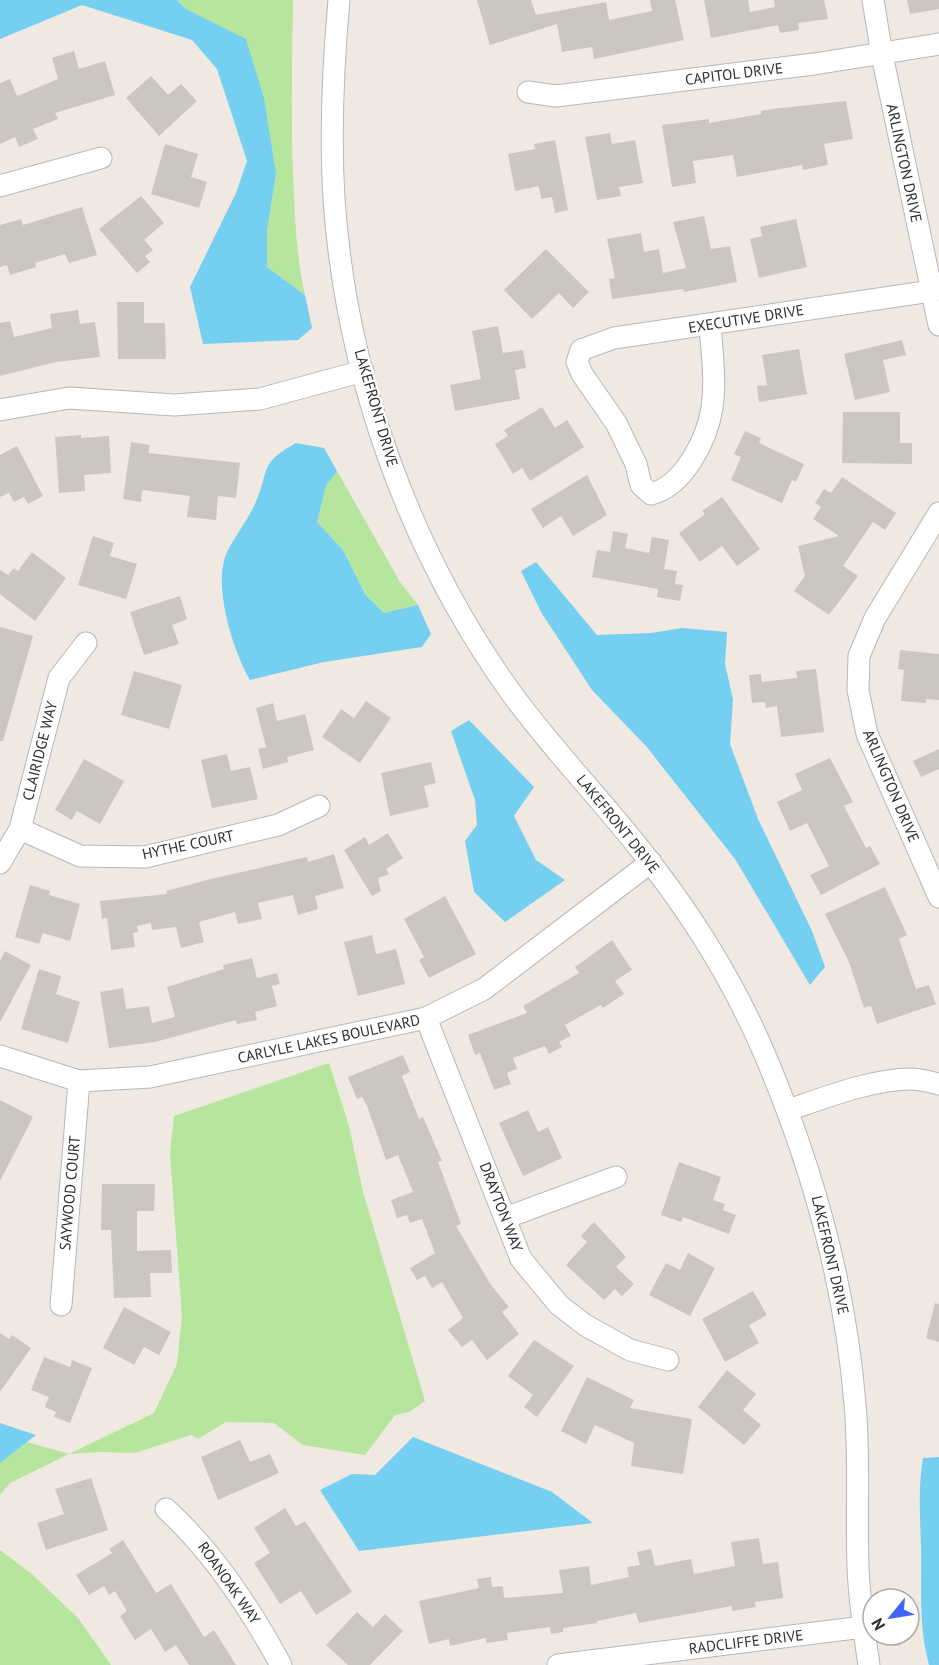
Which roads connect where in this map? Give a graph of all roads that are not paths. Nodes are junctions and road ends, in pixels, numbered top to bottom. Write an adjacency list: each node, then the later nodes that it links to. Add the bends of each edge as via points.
1 (339, 0): 11 (street, LAKEFRONT DRIVE, via 333,65 334,198 341,261)
2 (873, 0): 4 (street, ARLINGTON DRIVE)
3 (939, 44): 4 (street, CAPITOL DRIVE)
4 (882, 55): 5 (street, CAPITOL DRIVE, via 556,96); 8 (street, ARLINGTON DRIVE)
5 (528, 92)
6 (101, 158): 7 (street)
7 (0, 186)
8 (935, 290): 9 (street, EXECUTIVE DRIVE); 10 (street, ARLINGTON DRIVE)
9 (710, 325): 9 (street, EXECUTIVE DRIVE, via 712,410 690,464 675,482 662,492 651,494 641,485 636,464 616,423 582,374 577,362 581,350 595,342)
10 (939, 325)
11 (363, 371): 12 (street, via 260,399 174,405 69,398); 17 (street, LAKEFRONT DRIVE, via 412,518 472,634 539,729)
12 (0, 410)
13 (939, 513): 19 (street, ARLINGTON DRIVE, via 875,618 859,656 858,690 867,734)
14 (86, 643): 16 (street, CLAIRIDGE WAY, via 59,678)
15 (319, 806): 16 (street, HYTHE COURT, via 278,825 145,856 80,856)
16 (20, 829): 18 (street, CLAIRIDGE WAY)
17 (651, 862): 20 (street, CARLYLE LAKES BOULEVARD, via 484,989); 24 (street, LAKEFRONT DRIVE, via 735,993)
18 (0, 863)
19 (939, 897)
20 (426, 1018): 22 (street, CARLYLE LAKES BOULEVARD, via 150,1077); 26 (street, DRAYTON WAY)
21 (0, 1056): 22 (street, CARLYLE LAKES BOULEVARD)
22 (79, 1081): 27 (street, SAYWOOD COURT)
23 (939, 1084): 24 (street, via 911,1079 876,1084)
24 (788, 1110): 30 (street, LAKEFRONT DRIVE, via 822,1214 845,1316 856,1422)
25 (616, 1177): 26 (street)
26 (505, 1218): 28 (street, DRAYTON WAY, via 521,1259 559,1305 630,1350)
27 (61, 1305)
28 (668, 1360)
29 (166, 1509): 33 (street, ROANOAK WAY, via 216,1561)
30 (861, 1604)
31 (861, 1627): 34 (street, RADCLIFFE DRIVE)
32 (866, 1647): 35 (street, LAKEFRONT DRIVE)
33 (281, 1665)
34 (558, 1665)
35 (869, 1665)

